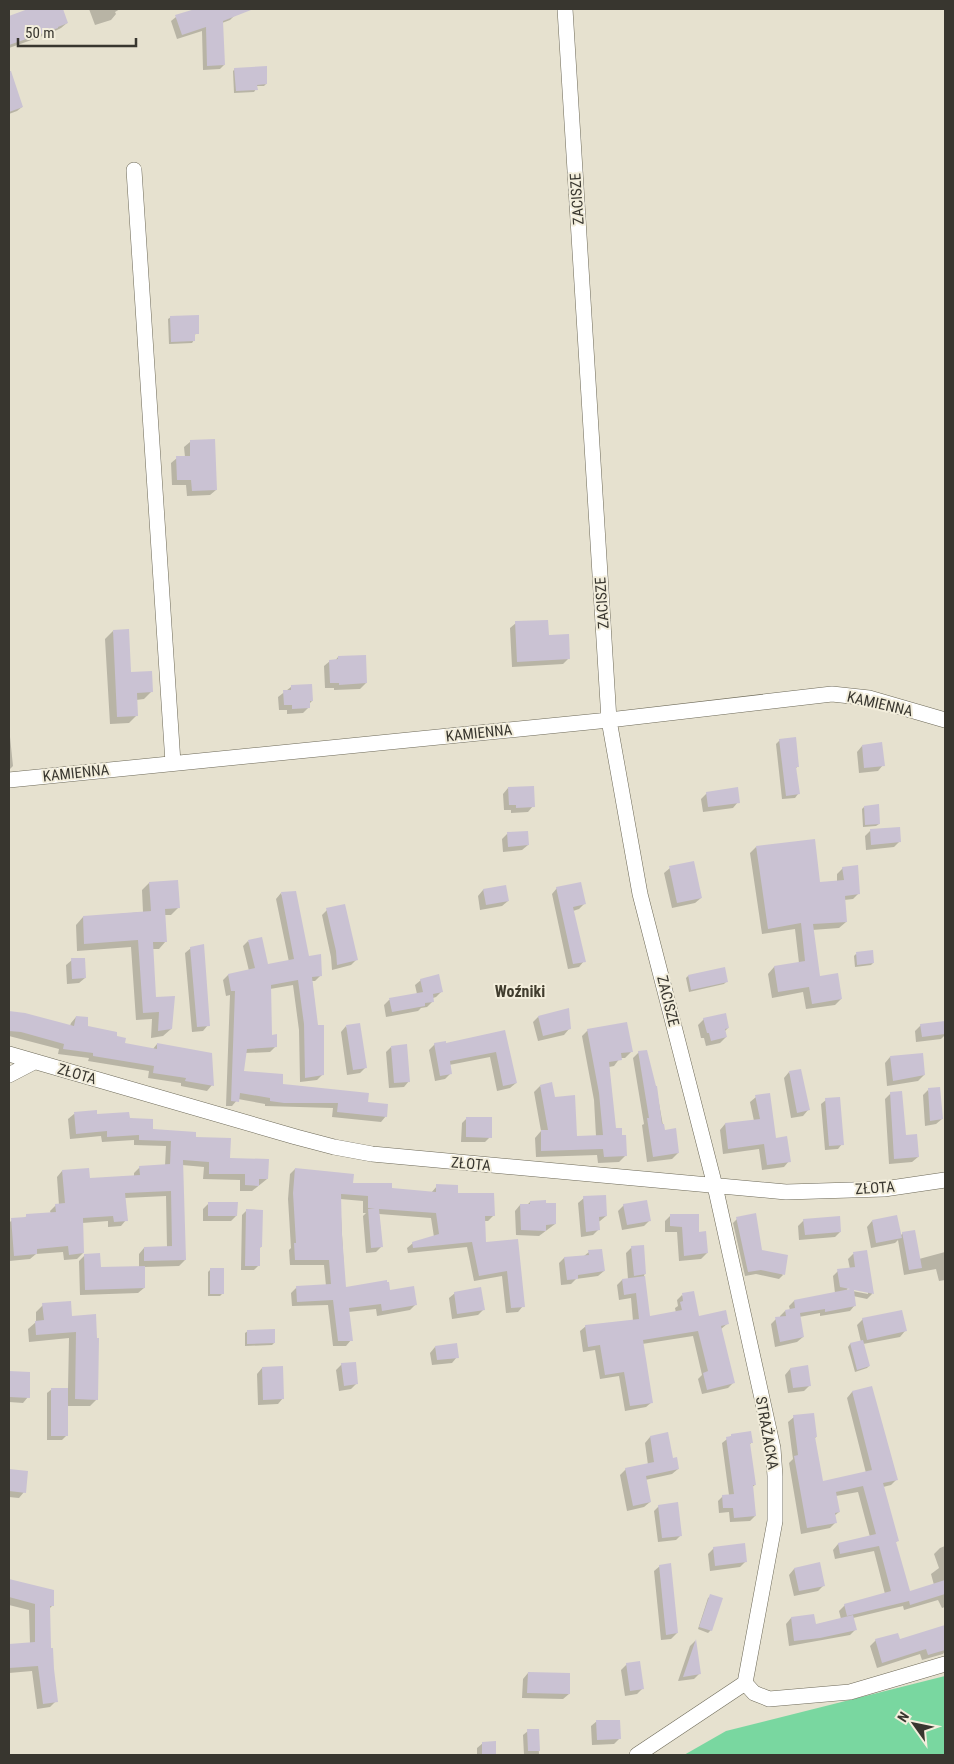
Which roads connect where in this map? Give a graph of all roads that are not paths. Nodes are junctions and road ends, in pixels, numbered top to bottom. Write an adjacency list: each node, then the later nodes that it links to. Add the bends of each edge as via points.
1 (565, 9): 3 (street, ZACISZE)
2 (134, 170): 5 (street)
3 (609, 720): 4 (street, KAMIENNA, via 832,694 869,698); 5 (street, KAMIENNA); 11 (street, ZACISZE, via 640,894)
4 (945, 720)
5 (173, 763): 6 (street, KAMIENNA)
6 (9, 780)
7 (9, 1054): 8 (street, ZŁOTA)
8 (34, 1062): 9 (street); 11 (street, ZŁOTA, via 334,1147 406,1158)
9 (9, 1076)
10 (945, 1180): 11 (street, ZŁOTA, via 884,1189 786,1192)
11 (715, 1186): 13 (street, STRAŻACKA, via 773,1448 775,1476 775,1522)
12 (945, 1664): 13 (street, via 850,1692 769,1698 754,1693)
13 (744, 1683): 14 (street)
14 (637, 1755)

